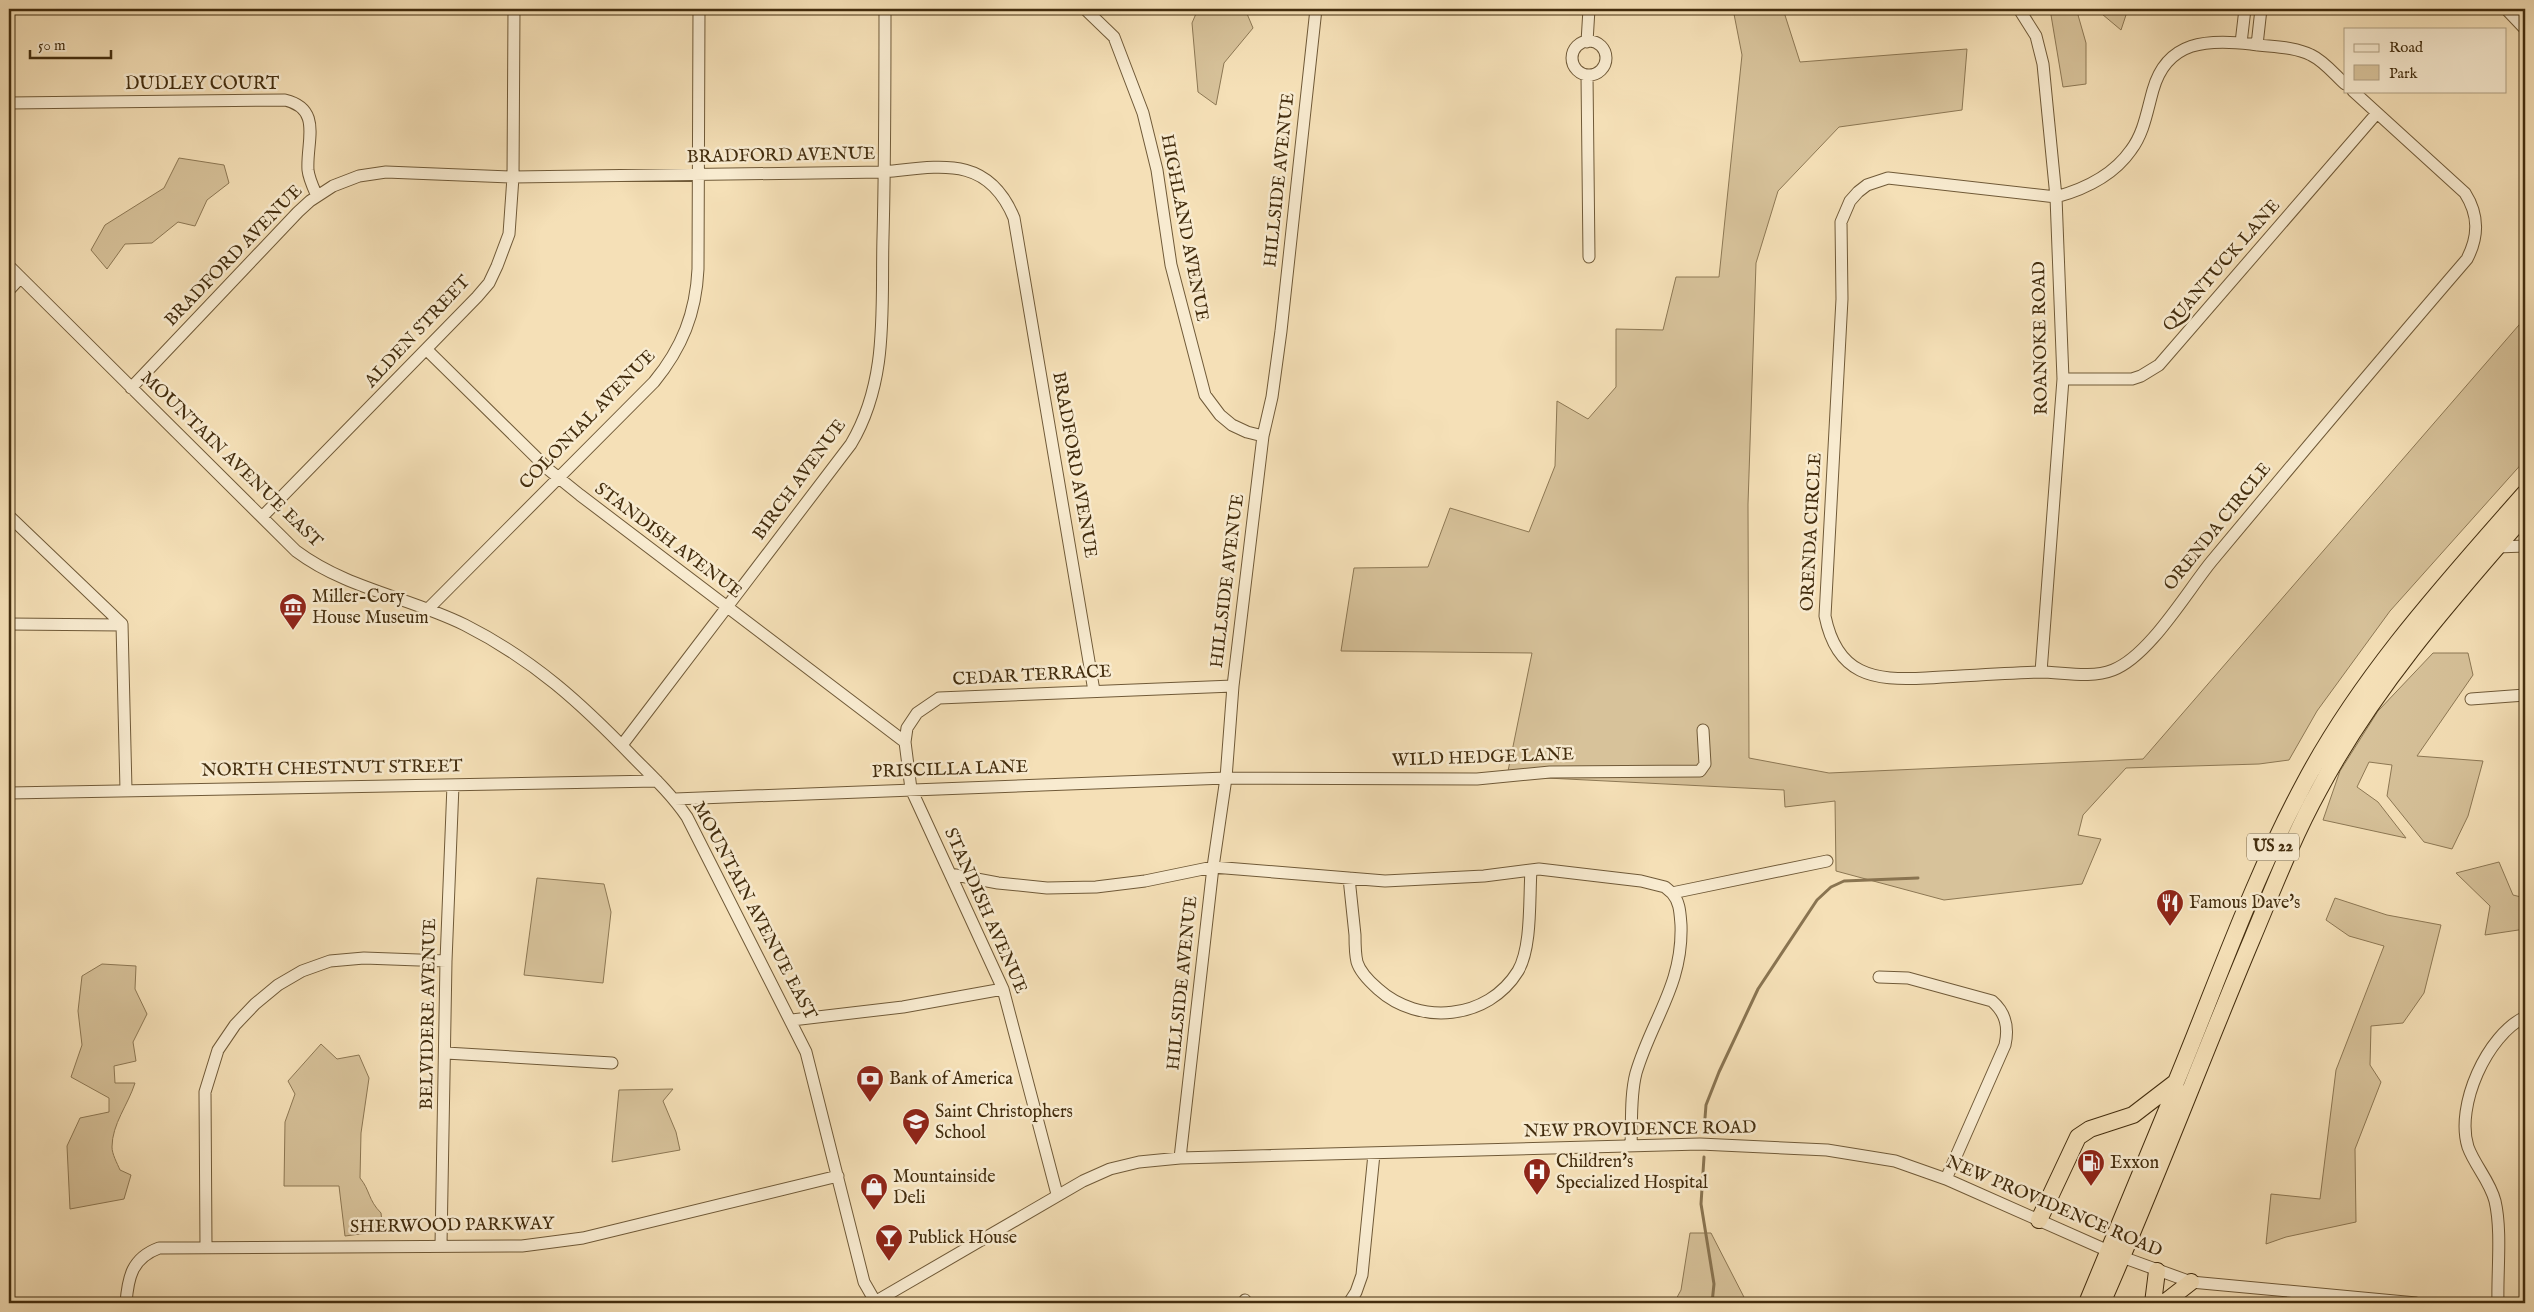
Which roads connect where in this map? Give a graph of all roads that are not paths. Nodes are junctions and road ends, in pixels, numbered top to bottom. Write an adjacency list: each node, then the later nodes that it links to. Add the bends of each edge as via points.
1 (514, 9): 22 (street, ALDEN STREET)
2 (699, 9): 21 (street, COLONIAL AVENUE)
3 (885, 9): 20 (street, BIRCH AVENUE)
4 (1085, 9): 32 (street, HIGHLAND AVENUE, via 1114,37 1143,113 1157,170 1171,265 1205,395 1232,425)
5 (1316, 9): 32 (street, HILLSIDE AVENUE, via 1281,331)
6 (1589, 9): 12 (street)
7 (2019, 9): 24 (street, ROANOKE ROAD, via 2032,27 2042,54)
8 (2245, 9): 13 (street)
9 (2261, 9): 14 (street)
10 (2506, 9): 11 (street)
11 (2525, 29)
12 (1587, 42): 15 (street, via 1574,50 1572,60 1577,71); 15 (street, via 1602,48 1605,57 1605,63 1598,72)
13 (2241, 43): 14 (street, ORENDA CIRCLE); 24 (street, ORENDA CIRCLE, via 2206,42 2188,48 2169,61 2156,80 2144,126 2132,150 2099,180)
14 (2257, 45): 16 (street, ORENDA CIRCLE, via 2309,54)
15 (1588, 75): 25 (street)
16 (2344, 83)
17 (2354, 92): 19 (street, ORENDA CIRCLE)
18 (9, 103): 23 (street, DUDLEY COURT, via 294,102 307,113 310,121 308,169)
19 (2377, 113): 30 (street, QUANTUCK LANE, via 2159,365 2132,379); 44 (street, ORENDA CIRCLE, via 2457,185 2471,203 2477,226 2476,238 2467,259 2215,558 2140,653 2128,663 2106,672)
20 (884, 172): 21 (street, BRADFORD AVENUE); 40 (street, BIRCH AVENUE, via 880,356 868,412 851,444); 46 (street, BRADFORD AVENUE, via 940,166 968,170 994,186 1014,218)
21 (698, 175): 22 (street, BRADFORD AVENUE); 33 (street, COLONIAL AVENUE, via 697,287 683,338 654,382)
22 (513, 177): 23 (street, BRADFORD AVENUE, via 386,172 346,180); 29 (street, ALDEN STREET, via 509,234 497,266 477,297)
23 (318, 196): 31 (street, BRADFORD AVENUE, via 298,212)
24 (2056, 197): 30 (street, ROANOKE ROAD); 44 (street, ORENDA CIRCLE, via 1888,178 1867,185 1844,211 1840,237 1842,299 1825,616 1834,644 1842,656 1872,676 1899,680)
25 (1589, 257)
26 (9, 266): 27 (street, MOUNTAIN AVENUE EAST)
27 (20, 278): 28 (street); 31 (street, MOUNTAIN AVENUE EAST)
28 (9, 290)
29 (427, 350): 33 (street, STANDISH AVENUE); 37 (street, ALDEN STREET)
30 (2062, 379): 44 (street, ROANOKE ROAD)
31 (131, 388): 37 (street, MOUNTAIN AVENUE EAST)
32 (1263, 436): 45 (street, HILLSIDE AVENUE)
33 (558, 478): 40 (street, STANDISH AVENUE); 41 (street, COLONIAL AVENUE)
34 (2525, 493): 72 (highway, US 22, via 2387,656 2304,783 2268,857)
35 (2525, 515): 39 (highway, US 22)
36 (9, 516): 43 (street)
37 (262, 517): 41 (street, MOUNTAIN AVENUE EAST, via 317,567 342,580)
38 (2525, 546): 39 (street)
39 (2497, 547): 82 (highway, US 22, via 2385,684 2319,790)
40 (726, 608): 50 (street, STANDISH AVENUE); 51 (street, BIRCH AVENUE)
41 (428, 609): 51 (street, MOUNTAIN AVENUE EAST, via 466,626 562,686)
42 (9, 624): 43 (street)
43 (122, 625): 56 (street)
44 (2041, 672)
45 (1233, 686): 46 (street, CEDAR TERRACE); 52 (street, HILLSIDE AVENUE)
46 (1094, 691): 50 (street, CEDAR TERRACE, via 939,698 923,707 911,720)
47 (2525, 694): 48 (street)
48 (2471, 699)
49 (1704, 730): 52 (street, WILD HEDGE LANE, via 1705,764 1700,770 1550,772 1476,779)
50 (904, 742): 55 (street, CEDAR TERRACE)
51 (622, 746): 53 (street, MOUNTAIN AVENUE EAST)
52 (1226, 778): 55 (street, PRISCILLA LANE); 60 (street, HILLSIDE AVENUE)
53 (657, 781): 54 (street, NORTH CHESTNUT STREET); 58 (street, MOUNTAIN AVENUE EAST)
54 (453, 785): 56 (street, NORTH CHESTNUT STREET); 65 (street, BELVIDERE AVENUE)
55 (912, 789): 58 (street, PRISCILLA LANE); 62 (street, STANDISH AVENUE)
56 (126, 790): 57 (street, NORTH CHESTNUT STREET)
57 (9, 793)
58 (675, 799): 69 (street, MOUNTAIN AVENUE EAST)
59 (1827, 861): 64 (street)
60 (1213, 867): 62 (street, via 1145,882 1096,887 1047,888); 63 (street); 75 (street, HILLSIDE AVENUE)
61 (1531, 870): 63 (street, via 1405,880); 63 (street, via 1526,954 1518,970 1494,997 1470,1009 1452,1013 1405,1006 1381,992 1367,978 1357,963); 64 (street, via 1570,871 1641,881 1665,887)
62 (950, 874): 67 (street, STANDISH AVENUE)
63 (1349, 878)
64 (1672, 893): 73 (street, via 1680,912 1680,958 1670,992 1636,1076)
65 (446, 961): 70 (street, BELVIDERE AVENUE); 81 (street, via 364,958 330,961 302,971 278,985 235,1025 218,1050 205,1092)
66 (1879, 977): 77 (street, via 1908,978 1992,1001 2006,1022 2005,1045)
67 (1003, 989): 69 (street, via 903,1007); 78 (street, STANDISH AVENUE)
68 (2525, 1017): 93 (street, via 2512,1024 2490,1052 2468,1092 2464,1118 2467,1145 2494,1200)
69 (792, 1020): 76 (street, MOUNTAIN AVENUE EAST, via 809,1062)
70 (446, 1053): 71 (street); 80 (street, BELVIDERE AVENUE)
71 (612, 1063)
72 (2176, 1082): 79 (highway, via 2133,1115 2090,1129 2078,1137); 82 (highway, US 22)
73 (1631, 1146): 74 (street, NEW PROVIDENCE ROAD); 77 (street, NEW PROVIDENCE ROAD, via 1708,1144 1827,1150 1895,1161)
74 (1374, 1154): 75 (street, NEW PROVIDENCE ROAD); 87 (street, via 1362,1275)
75 (1180, 1158): 78 (street, NEW PROVIDENCE ROAD, via 1110,1169)
76 (838, 1176): 80 (street, SHERWOOD PARKWAY, via 583,1238 522,1246); 86 (street, MOUNTAIN AVENUE EAST, via 864,1282)
77 (1946, 1179): 79 (street, NEW PROVIDENCE ROAD)
78 (1058, 1194): 86 (street, NEW PROVIDENCE ROAD)
79 (2039, 1220): 82 (street, NEW PROVIDENCE ROAD)
80 (441, 1245): 81 (street, SHERWOOD PARKWAY)
81 (206, 1247): 85 (street, SHERWOOD PARKWAY, via 159,1248 149,1252 132,1268)
82 (2116, 1254): 83 (street, NEW PROVIDENCE ROAD); 88 (highway, US 22); 89 (highway, US 22)
83 (2157, 1271): 84 (street, NEW PROVIDENCE ROAD); 90 (highway)
84 (2191, 1282): 91 (highway); 92 (street, NEW PROVIDENCE ROAD)
85 (126, 1303)
86 (875, 1303)
87 (1349, 1303)
88 (2087, 1303)
89 (2102, 1303)
90 (2153, 1303)
91 (2164, 1303)
92 (2416, 1303)
93 (2498, 1303)

